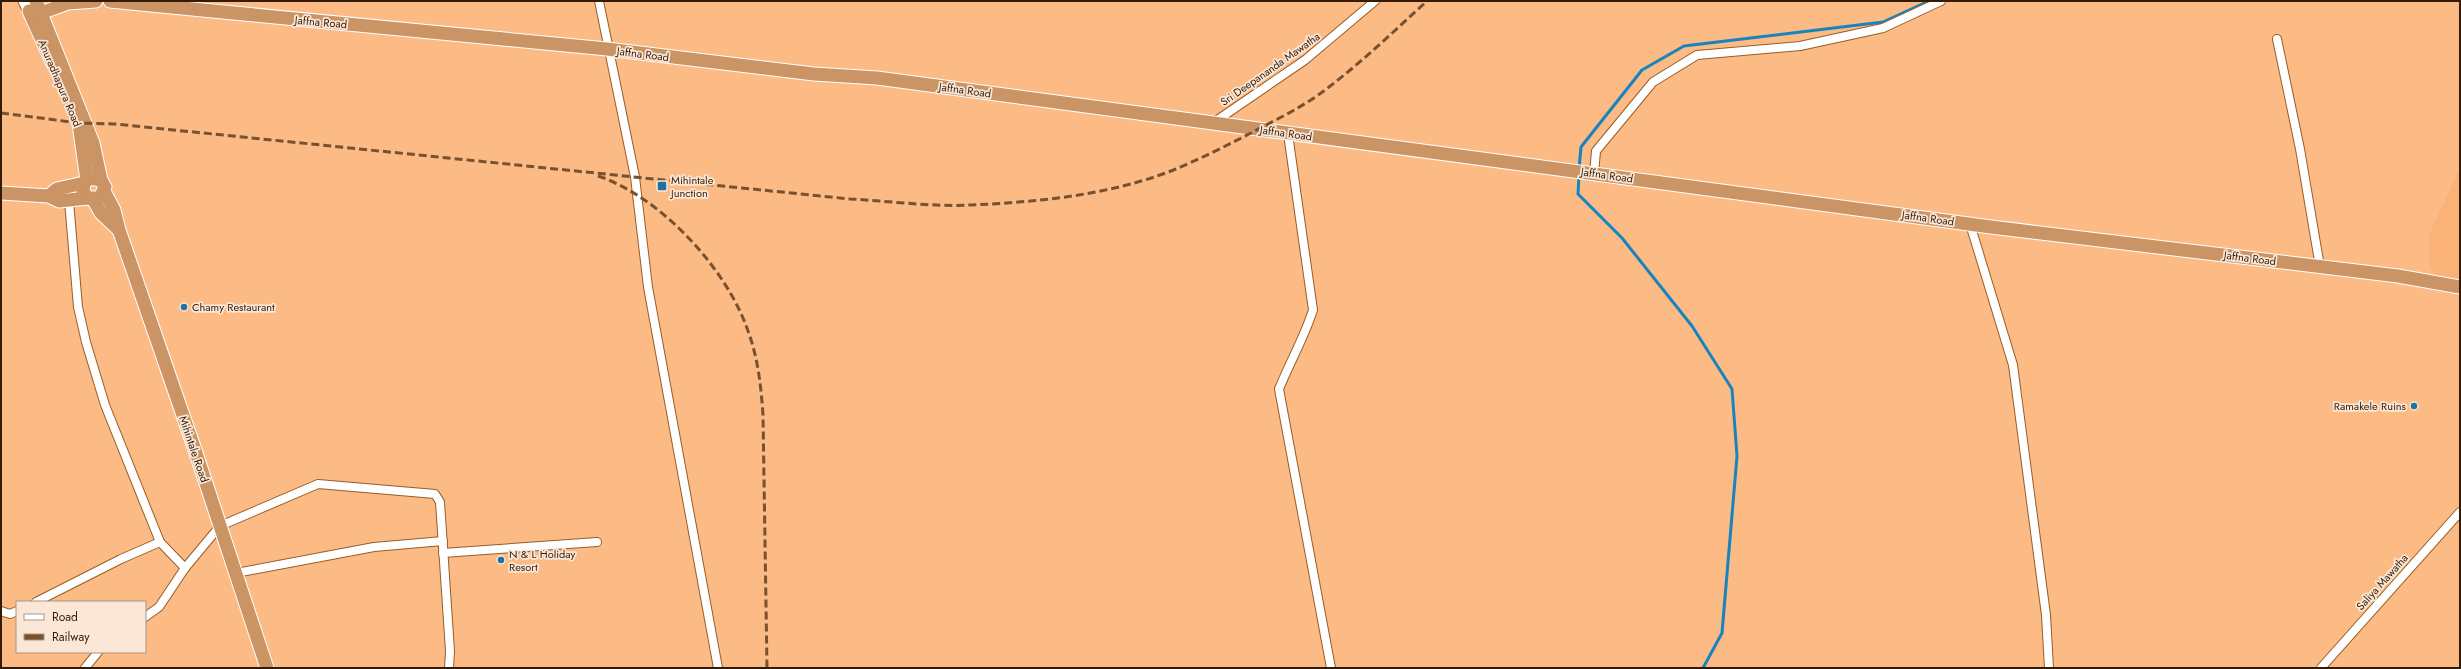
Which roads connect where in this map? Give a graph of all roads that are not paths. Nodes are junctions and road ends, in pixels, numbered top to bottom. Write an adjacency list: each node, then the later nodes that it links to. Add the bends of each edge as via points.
1 (96, 1): 6 (highway)
2 (110, 1): 8 (highway, Jaffna Road)
3 (599, 1): 8 (street)
4 (1375, 1): 9 (street, Sri Deepananda Mawatha, via 1305,60)
5 (1941, 1): 11 (street, via 1876,30 1800,46 1697,56 1653,82 1596,151)
6 (33, 5): 12 (highway, Anuradhapura Road, via 79,123); 13 (highway, Anuradhapura Road, via 92,143)
7 (2277, 39): 20 (street, via 2300,149)
8 (607, 49): 9 (highway, Jaffna Road, via 814,74 877,78); 38 (street, via 635,177 648,288)
9 (1213, 123): 10 (highway, Jaffna Road)
10 (1288, 134): 11 (highway, Jaffna Road); 39 (street, via 1313,310 1304,338 1289,365 1280,389)
11 (1583, 172): 18 (highway, Jaffna Road)
12 (85, 182): 13 (highway, via 94,177); 15 (highway, via 57,189); 16 (highway, via 83,192)
13 (102, 186): 16 (highway, via 100,198); 19 (highway, Mihintale Road, via 114,210)
14 (1, 193): 15 (highway)
15 (49, 196): 17 (highway, via 59,202)
16 (90, 199): 17 (highway); 19 (highway, Mihintale Road)
17 (69, 201): 25 (street, via 78,307 86,342 105,405)
18 (1970, 224): 20 (highway, Jaffna Road); 40 (street, via 2013,365 2046,615)
19 (118, 230): 23 (highway, Mihintale Road)
20 (2320, 266): 21 (highway, Jaffna Road)
21 (2460, 287)
22 (2460, 512): 41 (street, Saliya Mawatha)
23 (220, 526): 24 (street, via 318,484 435,494 440,502); 28 (street); 29 (highway, Mihintale Road)
24 (443, 541): 27 (street); 29 (street, via 374,548)
25 (160, 542): 28 (street); 30 (street)
26 (597, 542): 27 (street)
27 (443, 553): 37 (street)
28 (185, 568): 33 (street, via 159,607)
29 (236, 573): 36 (highway, Mihintale Road)
30 (38, 601)
31 (1, 611): 32 (street, via 10,614)
32 (16, 611)
33 (146, 616)
34 (97, 653): 35 (street)
35 (84, 668)
36 (267, 668)
37 (449, 668)
38 (718, 668)
39 (1331, 668)
40 (2049, 668)
41 (2321, 668)

